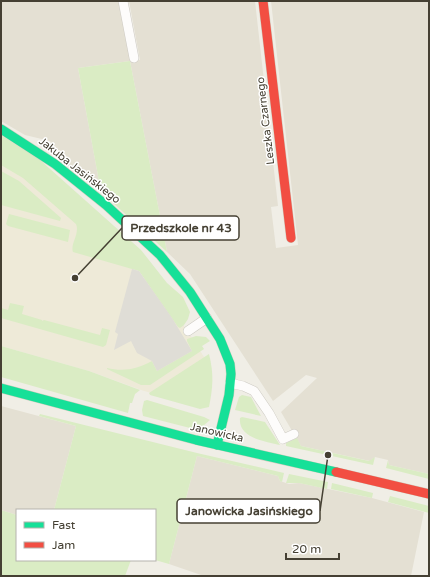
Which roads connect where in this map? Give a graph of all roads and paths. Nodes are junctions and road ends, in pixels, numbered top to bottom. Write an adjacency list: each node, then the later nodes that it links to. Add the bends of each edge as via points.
1 (123, 1): 3 (lane)
2 (263, 1): 5 (street, Leszka Czarnego)
3 (134, 58)
4 (1, 129): 6 (street, Jakuba Jasińskiego, via 78,182 115,212 172,268)
5 (290, 238)
6 (207, 318): 7 (lane); 8 (street, Jakuba Jasińskiego, via 228,356)
7 (188, 331)
8 (230, 384): 10 (lane, via 254,391 283,439); 11 (street, Jakuba Jasińskiego)
9 (1, 388): 11 (street, Janowicka)
10 (294, 434)
11 (217, 445): 12 (street, Janowicka)
12 (429, 494)

